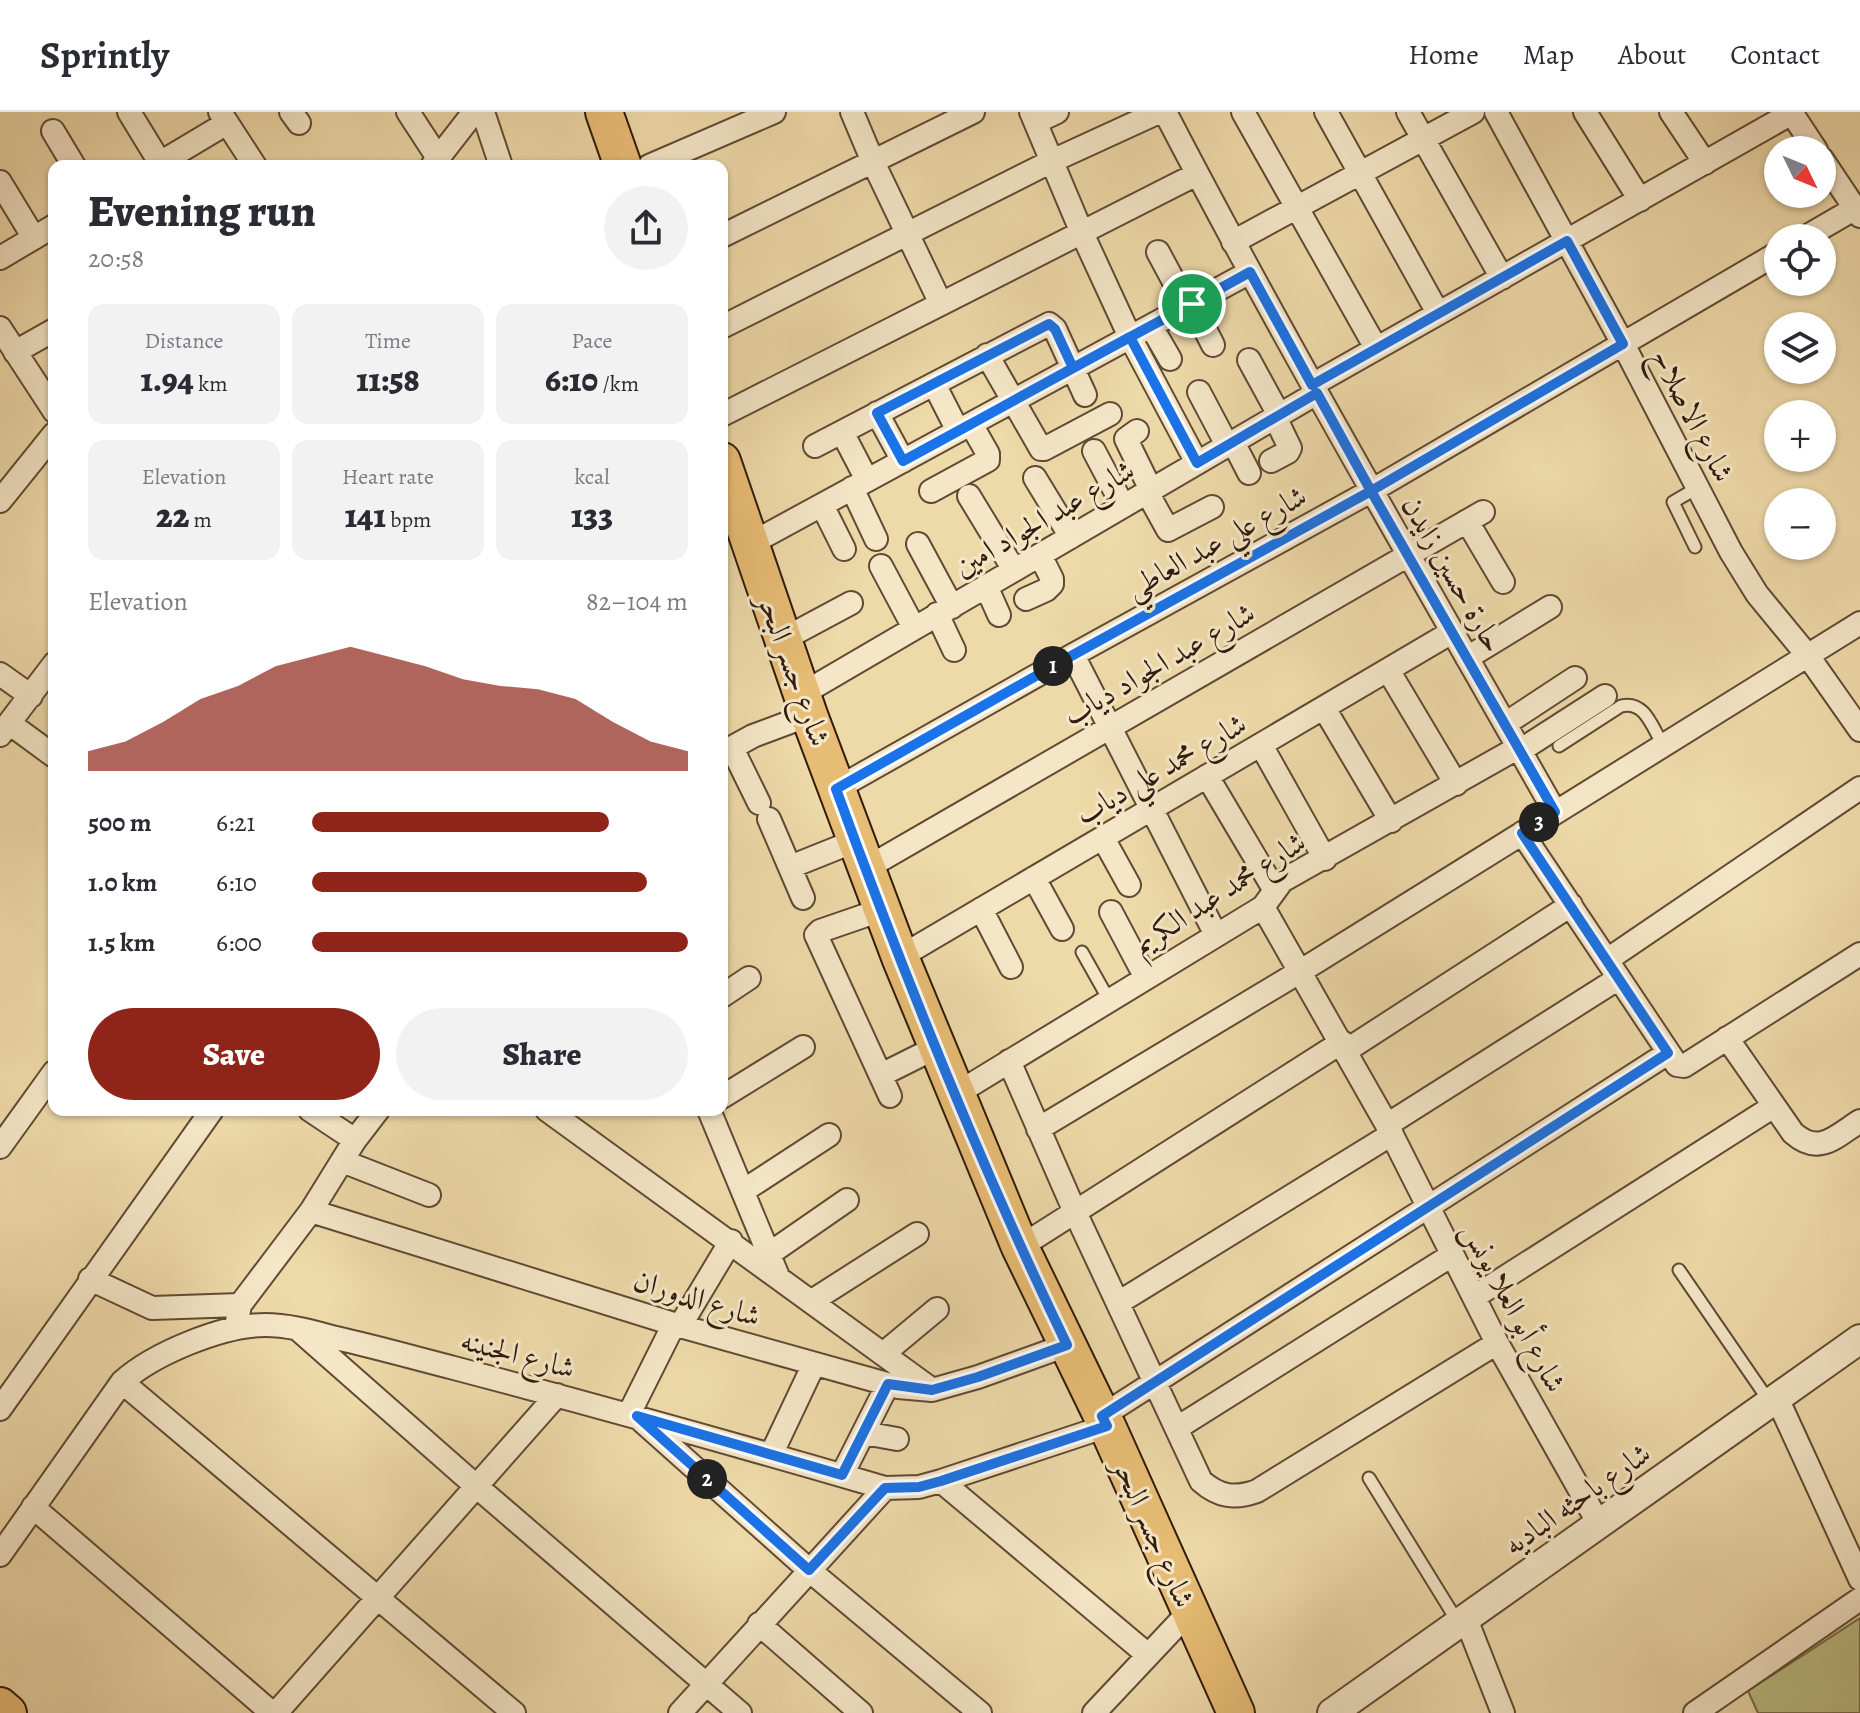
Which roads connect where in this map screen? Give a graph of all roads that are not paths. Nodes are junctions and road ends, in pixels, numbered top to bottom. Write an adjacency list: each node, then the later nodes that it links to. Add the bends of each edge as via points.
1 (129, 112): 26 (street)
2 (408, 112): 29 (street)
3 (474, 112): 30 (street)
4 (483, 112): 31 (street)
5 (604, 112): 32 (main road)
6 (774, 112): 33 (street)
7 (852, 112): 35 (street)
8 (973, 112): 35 (street)
9 (1057, 112): 20 (street)
10 (1159, 112): 34 (street)
11 (1165, 112): 38 (street, حارة حسين زايدن)
12 (1243, 112): 42 (street)
13 (1326, 112): 37 (street)
14 (1408, 112): 24 (street)
15 (1473, 112): 24 (street)
16 (1496, 112): 50 (street, شارع الاصلاح)
17 (1585, 112): 41 (street)
18 (1671, 112): 36 (street)
19 (1792, 112): 23 (street); 36 (street, شارع عبد الجواد امين)
20 (1034, 117): 34 (street)
21 (224, 118): 27 (street); 28 (street)
22 (53, 131): 25 (street)
23 (1807, 136)
24 (1424, 138): 37 (street); 56 (street)
25 (70, 160)
26 (156, 160)
27 (166, 160)
28 (251, 160)
29 (434, 160)
30 (437, 160)
31 (499, 160)
32 (621, 160)
33 (663, 160)
34 (1052, 161): 47 (street); 48 (street)
35 (873, 162): 46 (street); 48 (street)
36 (1705, 163): 41 (street, شارع عبد الجواد امين)
37 (1360, 173): 42 (street); 59 (street)
38 (1197, 174): 47 (street); 51 (street, حارة حسين زايدن)
39 (1836, 180): 43 (street)
40 (0, 182): 49 (street)
41 (1640, 200): 50 (street, شارع عبد الجواد امين)
42 (1297, 207): 51 (street); 67 (street)
43 (1857, 212): 44 (street)
44 (1833, 224)
45 (48, 230): 49 (street)
46 (728, 233)
47 (1082, 233): 57 (street); 64 (street)
48 (908, 234): 57 (street); 60 (street)
49 (34, 238): 53 (street)
50 (1567, 241): 56 (street, شارع عبد الجواد امين); 65 (street, شارع الاصلاح)
51 (1233, 242): 55 (street, حارة حسين زايدن)
52 (1158, 252): 58 (street)
53 (0, 258)
54 (1764, 261): 65 (street, شارع علي عبد العاطي)
55 (1250, 272): 58 (street); 74 (street, حارة حسين زايدن)
56 (1502, 278): 59 (street, شارع عبد الجواد امين)
57 (941, 304): 79 (street)
58 (1189, 305): 61 (street); 66 (street)
59 (1438, 313): 67 (street, شارع عبد الجواد امين)
60 (728, 324)
61 (1151, 326): 64 (street); 70 (street)
62 (0, 328): 68 (street)
63 (48, 333): 68 (street)
64 (1130, 337): 72 (street); 92 (street)
65 (1623, 344): 96 (street, شارع الاصلاح); 99 (street, شارع علي عبد العاطي)
66 (1213, 345)
67 (1376, 348): 74 (street, شارع عبد الجواد امين)
68 (15, 352): 78 (street)
69 (987, 355): 72 (street, via 1049,324); 73 (street); 77 (street)
70 (1170, 359)
71 (1249, 360): 82 (street)
72 (1073, 368): 76 (street); 77 (street)
73 (934, 384): 80 (street); 83 (street)
74 (1314, 389): 82 (street, شارع عبد الجواد امين); 99 (street, حارة حسين زايدن)
75 (1199, 392): 87 (street)
76 (1085, 395)
77 (1013, 401): 81 (street, via 1044,449); 83 (street)
78 (48, 402)
79 (728, 412)
80 (877, 413): 85 (street); 90 (street)
81 (1110, 414)
82 (1277, 416): 87 (street, شارع عبد الجواد امين); 91 (street, via 1290,448)
83 (964, 427): 90 (street); 97 (street, via 988,460)
84 (1137, 431): 98 (street, via 1126,441)
85 (842, 432): 88 (street); 95 (street)
86 (48, 441): 101 (street)
87 (1230, 444): 92 (street, شارع عبد الجواد امين); 93 (street)
88 (815, 446)
89 (1094, 451): 104 (street)
90 (903, 461): 95 (street)
91 (1271, 461)
92 (1197, 463): 98 (street, شارع عبد الجواد امين)
93 (1249, 473)
94 (1035, 478): 106 (street)
95 (860, 484): 102 (street); 107 (street)
96 (1697, 488): 110 (lane, via 1673,502); 129 (street, شارع الاصلاح, via 1744,574)
97 (931, 491)
98 (1149, 491): 104 (street, شارع عبد الجواد امين); 105 (street, via 1168,530)
99 (1371, 491): 113 (street, حارة حسين زايدن); 128 (street, شارع علي عبد العاطي)
100 (969, 496): 115 (street)
101 (0, 501)
102 (822, 505): 108 (street); 111 (street)
103 (728, 506): 108 (main road, شارع جسر البحر)
104 (1123, 506): 106 (street, شارع عبد الجواد امين)
105 (1212, 507)
106 (1071, 537): 112 (street, شارع عبد الجواد امين)
107 (876, 539)
108 (750, 544): 126 (main road, شارع جسر البحر)
109 (918, 544): 121 (street)
110 (1695, 547)
111 (844, 549)
112 (1040, 555): 115 (street, شارع عبد الجواد امين); 118 (street, via 1052,584)
113 (1408, 555): 116 (street, شارع عبد الجواد دياب, via 1475,516); 125 (street, حارة حسين زايدن); 140 (street, شارع عبد الجواد دياب)
114 (881, 566): 124 (street)
115 (1014, 570): 117 (street, شارع عبد الجواد امين)
116 (1503, 582)
117 (986, 586): 121 (street, شارع عبد الجواد امين); 122 (street)
118 (1026, 599)
119 (851, 603): 126 (street)
120 (1550, 607): 130 (street)
121 (944, 611): 124 (street, شارع عبد الجواد امين); 127 (street)
122 (999, 615)
123 (1860, 623): 129 (street)
124 (914, 628): 137 (street, شارع عبد الجواد امين)
125 (1452, 632): 130 (street, حارة حسين زايدن); 131 (street, شارع محمد علي دياب)
126 (782, 640): 137 (main road, شارع جسر البحر)
127 (954, 650)
128 (1073, 655): 140 (street); 153 (street, شارع علي عبد العاطي)
129 (1808, 656): 142 (street, شارع الاصلاح); 144 (street)
130 (1467, 658): 139 (street, حارة حسين زايدن)
131 (1388, 670): 138 (street, شارع محمد علي دياب); 151 (street)
132 (48, 672): 135 (street)
133 (0, 674): 135 (street)
134 (1575, 678): 139 (street)
135 (31, 696): 141 (street)
136 (1605, 696): 146 (street, شارع محمد عبد الكريم)
137 (806, 704): 147 (street, شارع عبد الجواد امين); 153 (main road, شارع جسر البحر)
138 (1324, 708): 143 (street, شارع محمد علي دياب); 156 (street)
139 (1505, 724): 146 (street, حارة حسين زايدن)
140 (1110, 727): 154 (street); 159 (street, شارع عبد الجواد دياب)
141 (4, 729): 148 (street)
142 (1860, 730)
143 (1261, 745): 150 (street, شارع محمد علي دياب); 160 (street)
144 (1663, 745): 145 (lane, via 1641,707 1631,703); 155 (street)
145 (1559, 746)
146 (1520, 749): 151 (street, شارع محمد عبد الكريم); 155 (street, حارة حسين زايدن)
147 (728, 750)
148 (48, 753)
149 (728, 753): 161 (street)
150 (1207, 776): 154 (street, شارع محمد علي دياب); 165 (street, شارع أبو العلا يونس)
151 (1456, 784): 156 (street, شارع محمد عبد الكريم)
152 (1860, 788): 176 (street)
153 (836, 789): 159 (main road, شارع جسر البحر)
154 (1152, 809): 158 (street, شارع محمد علي دياب); 171 (street)
155 (1555, 812): 157 (street)
156 (1391, 821): 160 (street, شارع محمد عبد الكريم)
157 (1522, 833): 166 (street); 177 (street)
158 (1103, 838): 162 (street, شارع محمد علي دياب); 163 (street)
159 (860, 855): 161 (street, شارع عبد الجواد دياب); 168 (main road, شارع جسر البحر)
160 (1325, 859): 165 (street, شارع محمد عبد الكريم, via 1282,881)
161 (790, 867): 164 (street)
162 (1034, 878): 167 (street, شارع محمد علي دياب); 170 (street)
163 (1129, 885)
164 (803, 898)
165 (1269, 898): 171 (street, شارع محمد عبد الكريم); 177 (street, شارع أبو العلا يونس)
166 (1571, 905): 176 (street); 183 (street)
167 (981, 909): 174 (street, شارع محمد علي دياب); 175 (street)
168 (881, 910): 174 (main road, شارع جسر البحر); 188 (street, via 816,935)
169 (1111, 912): 179 (street)
170 (1062, 929)
171 (1216, 935): 179 (street, شارع محمد عبد الكريم)
172 (1082, 952): 181 (lane)
173 (1860, 954): 182 (street)
174 (900, 957): 185 (main road, شارع جسر البحر)
175 (1011, 967)
176 (1613, 969): 186 (street); 202 (street)
177 (1301, 971): 183 (street, شارع أبو العلا يونس); 201 (street)
178 (749, 978): 180 (street)
179 (1146, 978): 181 (street, شارع محمد عبد الكريم)
180 (728, 992)
181 (1109, 1000): 187 (street, شارع محمد عبد الكريم)
182 (1727, 1038): 186 (street, via 1684,1066); 193 (street)
183 (1344, 1046): 202 (street, شارع أبو العلا يونس); 212 (street)
184 (803, 1047): 190 (street)
185 (937, 1047): 188 (street); 191 (main road, شارع جسر البحر)
186 (1668, 1053): 210 (street, شارع الجنينه)
187 (1009, 1061): 191 (street, شارع محمد عبد الكريم); 201 (street)
188 (881, 1075): 192 (street)
189 (48, 1078): 199 (street)
190 (728, 1093)
191 (956, 1094): 215 (main road, شارع جسر البحر)
192 (890, 1096)
193 (1774, 1106): 200 (street, via 1804,1143 1820,1145); 220 (street)
194 (208, 1116): 219 (street)
195 (319, 1116): 204 (street)
196 (373, 1116): 204 (street)
197 (555, 1116): 214 (street)
198 (712, 1116): 207 (street)
199 (7, 1120): 205 (street)
200 (1860, 1121)
201 (1038, 1129): 212 (street)
202 (1390, 1129): 210 (street, شارع أبو العلا يونس); 222 (street)
203 (829, 1135): 207 (street)
204 (355, 1140): 206 (street)
205 (0, 1147)
206 (342, 1161): 208 (street); 211 (street)
207 (743, 1191): 217 (street)
208 (429, 1195)
209 (847, 1200): 217 (street)
210 (1427, 1207): 216 (street, شارع أبو العلا يونس); 233 (street, شارع الجنينه)
211 (311, 1211): 224 (street); 225 (street, شارع الدوران)
212 (1075, 1212): 215 (street); 222 (street)
213 (917, 1234): 221 (street)
214 (731, 1241): 217 (street); 225 (street)
215 (1020, 1247): 229 (main road, شارع جسر البحر)
216 (1452, 1255): 220 (street, شارع أبو العلا يونس); 241 (street)
217 (773, 1265): 221 (street)
218 (1679, 1270): 237 (lane)
219 (90, 1279): 224 (street, via 152,1308); 238 (street)
220 (1474, 1297): 228 (street, شارع أبو العلا يونس)
221 (812, 1301): 230 (street)
222 (1118, 1303): 233 (street)
223 (937, 1309): 230 (street)
224 (238, 1316): 226 (street, شارع الجنينه); 232 (street, شارع الجنينه, via 207,1337 138,1368)
225 (677, 1325): 231 (street, شارع الدوران); 239 (street)
226 (297, 1328): 236 (street, شارع الجنينه); 248 (street)
227 (1860, 1339): 237 (street, شارع باحثه الباديه)
228 (1497, 1343): 241 (street, via 1243,1496 1227,1496 1201,1481); 251 (street, شارع أبو العلا يونس)
229 (1067, 1345): 235 (street, شارع الدوران); 240 (main road, شارع جسر البحر)
230 (883, 1354): 235 (street)
231 (814, 1364): 234 (street, شارع الدوران); 244 (street)
232 (122, 1382): 250 (street, شارع الجنينه); 255 (street)
233 (1155, 1382): 240 (street, شارع الجنينه); 241 (street)
234 (888, 1384): 235 (street, شارع الدوران); 242 (street)
235 (932, 1390)
236 (557, 1395): 239 (street, شارع الجنينه); 248 (street)
237 (1773, 1401): 251 (street, شارع باحثه الباديه); 254 (street)
238 (0, 1409)
239 (633, 1415): 244 (street, شارع الجنينه); 253 (street)
240 (1105, 1421): 247 (street, شارع الجنينه); 257 (main road, شارع جسر البحر)
241 (1177, 1428)
242 (864, 1433): 243 (street); 245 (street)
243 (897, 1439)
244 (771, 1455): 245 (street, شارع الجنينه)
245 (842, 1475): 249 (street, شارع الجنينه)
246 (1369, 1478): 258 (lane)
247 (941, 1481): 249 (street, شارع الجنينه); 260 (street)
248 (476, 1486): 255 (street); 261 (street)
249 (885, 1488): 253 (street)
250 (33, 1507): 252 (street, شارع الجنينه); 265 (street)
251 (1599, 1524): 258 (street, شارع باحثه الباديه)
252 (3, 1544)
253 (809, 1570): 259 (street); 270 (street)
254 (1860, 1579)
255 (379, 1597): 265 (street); 266 (street)
256 (1860, 1599): 262 (street)
257 (1189, 1612): 260 (street); 272 (main road, شارع جسر البحر)
258 (1462, 1621): 273 (street, شارع باحثه الباديه); 274 (street)
259 (759, 1624): 261 (street); 269 (street)
260 (1148, 1655): 271 (street)
261 (704, 1683): 267 (street); 268 (street)
262 (1724, 1704): 275 (street)
263 (0, 1706): 264 (main road)
264 (8, 1713)
265 (274, 1713)
266 (514, 1713)
267 (680, 1713)
268 (740, 1713)
269 (861, 1713)
270 (980, 1713)
271 (1094, 1713)
272 (1236, 1713)
273 (1332, 1713)
274 (1503, 1713)
275 (1695, 1713)

